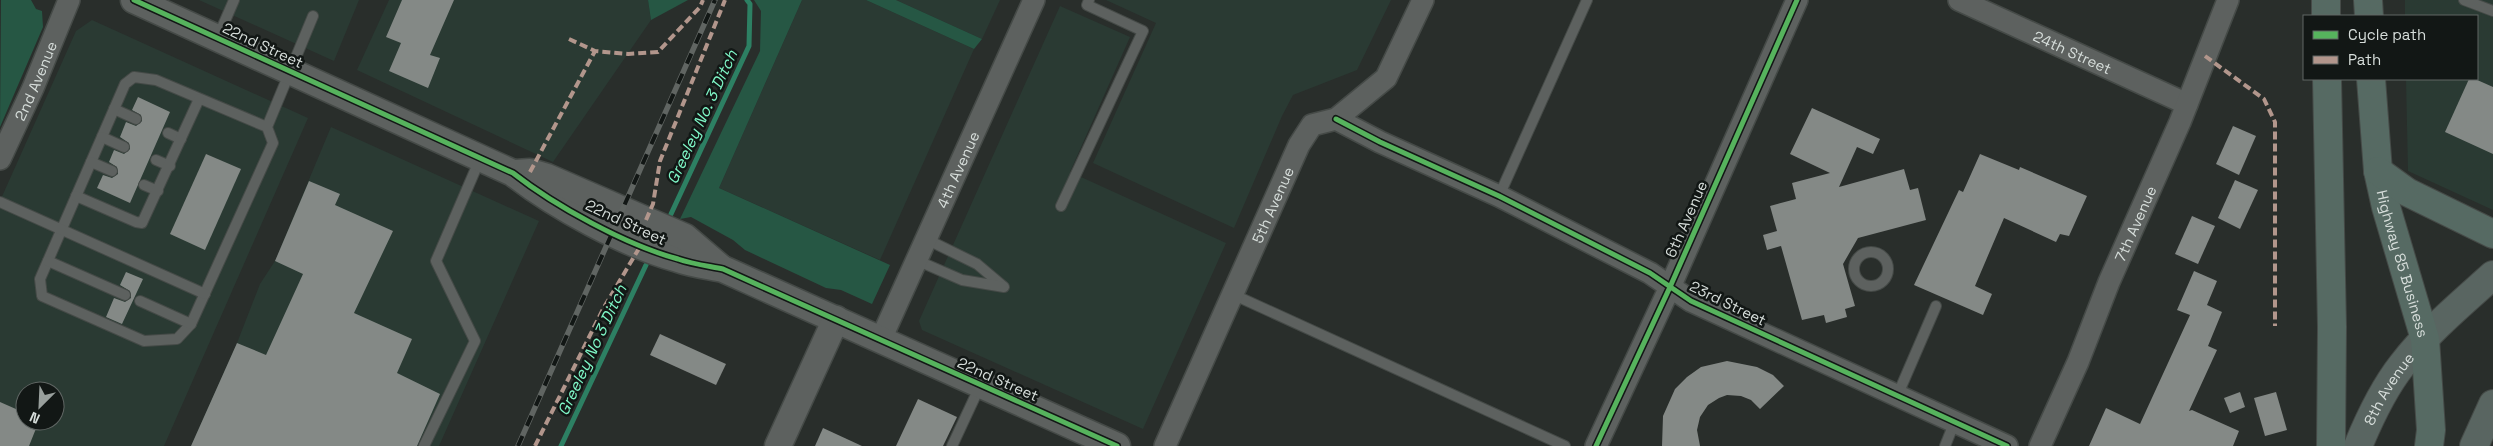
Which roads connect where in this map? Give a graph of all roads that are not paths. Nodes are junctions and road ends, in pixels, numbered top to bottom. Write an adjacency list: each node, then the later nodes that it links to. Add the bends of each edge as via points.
1 (69, 0): 33 (street, 2nd Avenue)
2 (134, 0): 18 (street, 22nd Street)
3 (234, 0): 18 (lane)
4 (1034, 0): 47 (street, 4th Avenue)
5 (1089, 0): 44 (lane, via 1087,5 1143,31)
6 (1422, 0): 26 (street, 5th Avenue, via 1386,78)
7 (1588, 0): 42 (lane)
8 (1797, 0): 51 (street, 6th Avenue)
9 (1959, 0): 23 (street, 24th Street)
10 (2228, 0): 23 (street, 7th Avenue)
11 (2326, 0): 15 (main road)
12 (2368, 0): 16 (main road)
13 (2464, 0): 14 (lane)
14 (2493, 10)
15 (2326, 15)
16 (2369, 15)
17 (314, 16): 19 (lane)
18 (218, 38): 19 (street, 22nd Street)
19 (290, 71): 27 (lane); 32 (street, 22nd Street)
20 (2327, 80): 75 (main road)
21 (2371, 80): 38 (main road, Highway 85 Business)
22 (199, 99): 24 (lane, via 156,80 134,77 125,84); 27 (lane); 30 (lane)
23 (2187, 104): 74 (street, 7th Avenue)
24 (114, 109): 25 (lane); 29 (lane)
25 (136, 119)
26 (1336, 119): 42 (street, 23rd Street); 53 (street, 5th Avenue, via 1312,125 1299,145)
27 (267, 127): 52 (lane, via 273,143)
28 (168, 133): 30 (lane)
29 (102, 137): 31 (lane); 35 (lane)
30 (181, 139): 36 (lane)
31 (124, 147)
32 (480, 158): 57 (street, 22nd Street, via 512,173 542,195 612,232 677,259 723,269); 65 (lane, via 436,261 474,341)
33 (0, 159)
34 (156, 160): 36 (lane)
35 (91, 162): 37 (lane); 41 (lane)
36 (170, 166): 40 (lane)
37 (112, 171)
38 (2378, 171): 46 (main road, via 2407,192); 60 (main road, Highway 85 Business, via 2395,243)
39 (144, 185): 40 (lane)
40 (158, 191): 41 (lane, via 142,223)
41 (76, 196): 45 (lane)
42 (1499, 196): 51 (street, 23rd Street, via 1650,273)
43 (0, 202): 45 (lane)
44 (1062, 206)
45 (62, 230): 49 (lane); 52 (lane)
46 (2493, 234)
47 (926, 240): 48 (street, 4th Avenue); 48 (lane, via 977,264 1004,287 962,280)
48 (916, 260): 59 (street, 4th Avenue)
49 (48, 261): 54 (lane); 58 (lane, via 40,279 42,296 144,341 177,339)
50 (2493, 274): 60 (main road, 8th Avenue)
51 (1670, 287): 62 (street, 23rd Street, via 1691,301); 71 (street, 6th Avenue)
52 (205, 294): 58 (lane)
53 (1232, 294): 69 (street, 5th Avenue); 70 (lane)
54 (125, 295)
55 (140, 301): 58 (lane)
56 (1936, 306): 62 (lane)
57 (836, 319): 59 (street, 22nd Street); 66 (street)
58 (191, 324)
59 (880, 339): 61 (street, 22nd Street)
60 (2425, 339): 76 (main road, 8th Avenue, via 2402,365 2375,406); 77 (main road, Highway 85 Business, via 2431,430)
61 (980, 384): 67 (lane); 68 (street, 22nd Street)
62 (1898, 394): 64 (street, 23rd Street)
63 (2493, 404): 78 (main road)
64 (1955, 421): 72 (lane); 73 (street, 23rd Street)
65 (424, 446)
66 (778, 446)
67 (952, 446)
68 (1117, 446)
69 (1164, 446)
70 (1565, 446)
71 (1596, 446)
72 (1945, 446)
73 (2007, 446)
74 (2040, 446)
75 (2331, 446)
76 (2358, 446)
77 (2429, 446)
78 (2474, 446)

